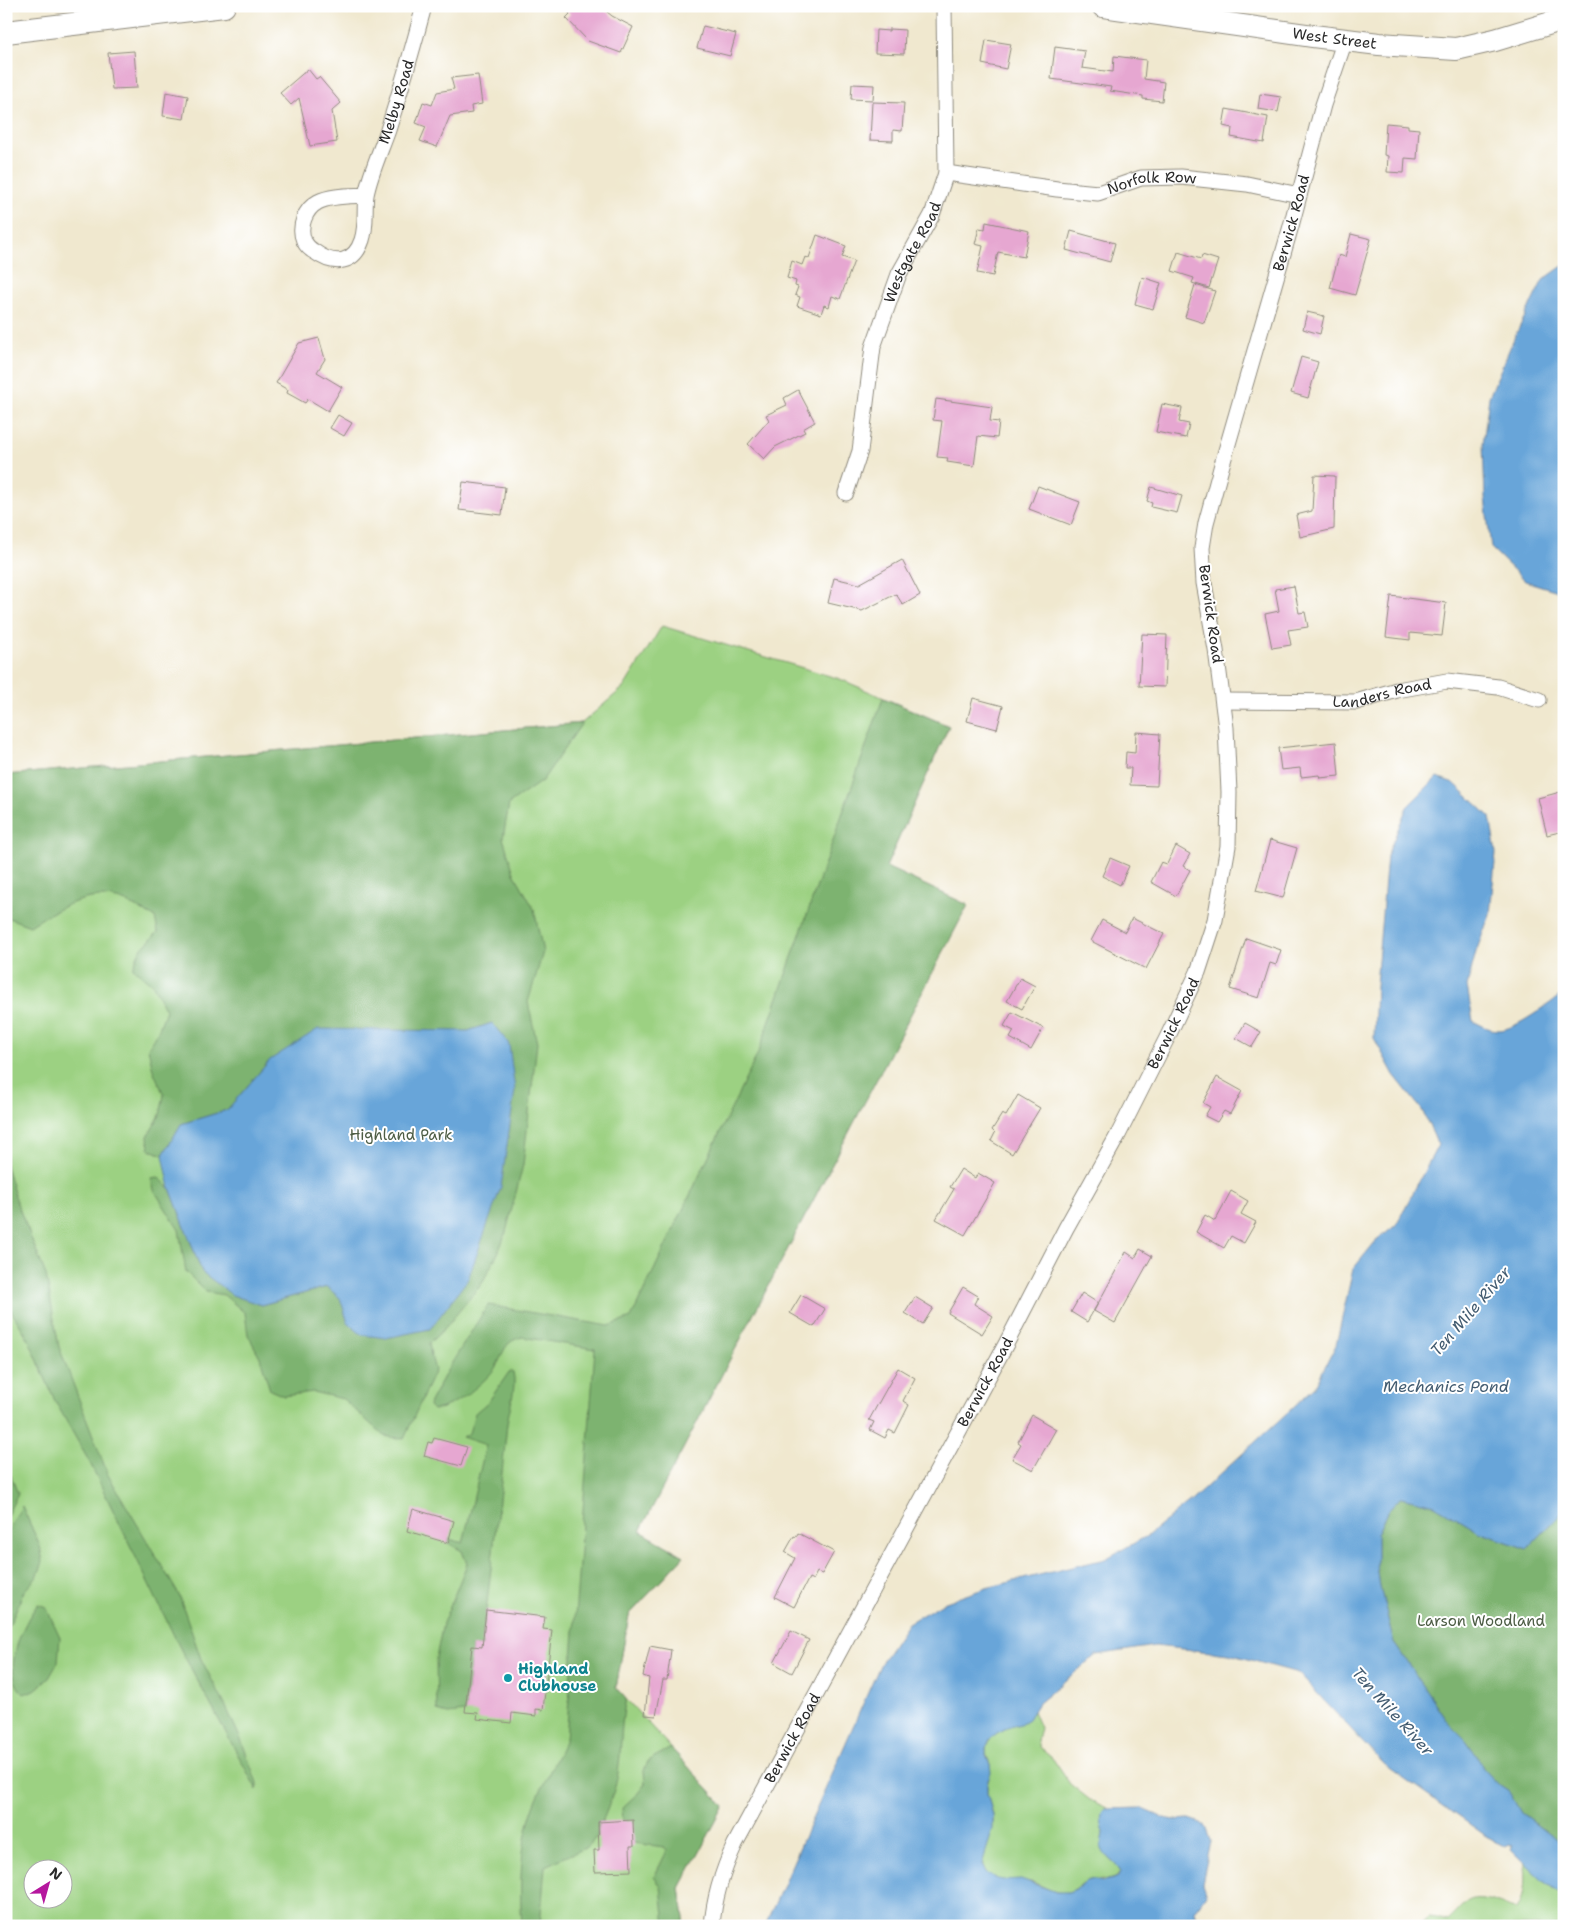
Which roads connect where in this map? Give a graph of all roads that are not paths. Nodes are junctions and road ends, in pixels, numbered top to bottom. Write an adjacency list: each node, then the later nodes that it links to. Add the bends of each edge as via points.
1 (224, 6): 6 (main road)
2 (424, 6): 9 (street, Melby Road, via 408,67)
3 (944, 6): 8 (street, Westgate Road)
4 (1103, 6): 7 (main road, West Street)
5 (1564, 19): 7 (main road, West Street, via 1456,49)
6 (6, 32)
7 (1345, 40): 10 (street, Berwick Road)
8 (946, 172): 10 (street, Norfolk Row, via 1098,193 1142,178 1181,177 1247,184); 11 (street, Westgate Road, via 932,215 899,274 873,347 860,451)
9 (366, 195): 9 (street, Melby Road, via 319,202 308,209 303,219 304,242 330,260 351,258 359,250 365,232)
10 (1299, 195): 13 (street, Berwick Road, via 1221,468 1202,548 1204,583)
11 (846, 493)
12 (1539, 700): 13 (street, Landers Road, via 1498,687 1447,680 1356,702)
13 (1223, 701): 14 (street, Berwick Road, via 1228,846 1216,920 1198,972 1118,1135 734,1844 720,1882)
14 (712, 1926)

